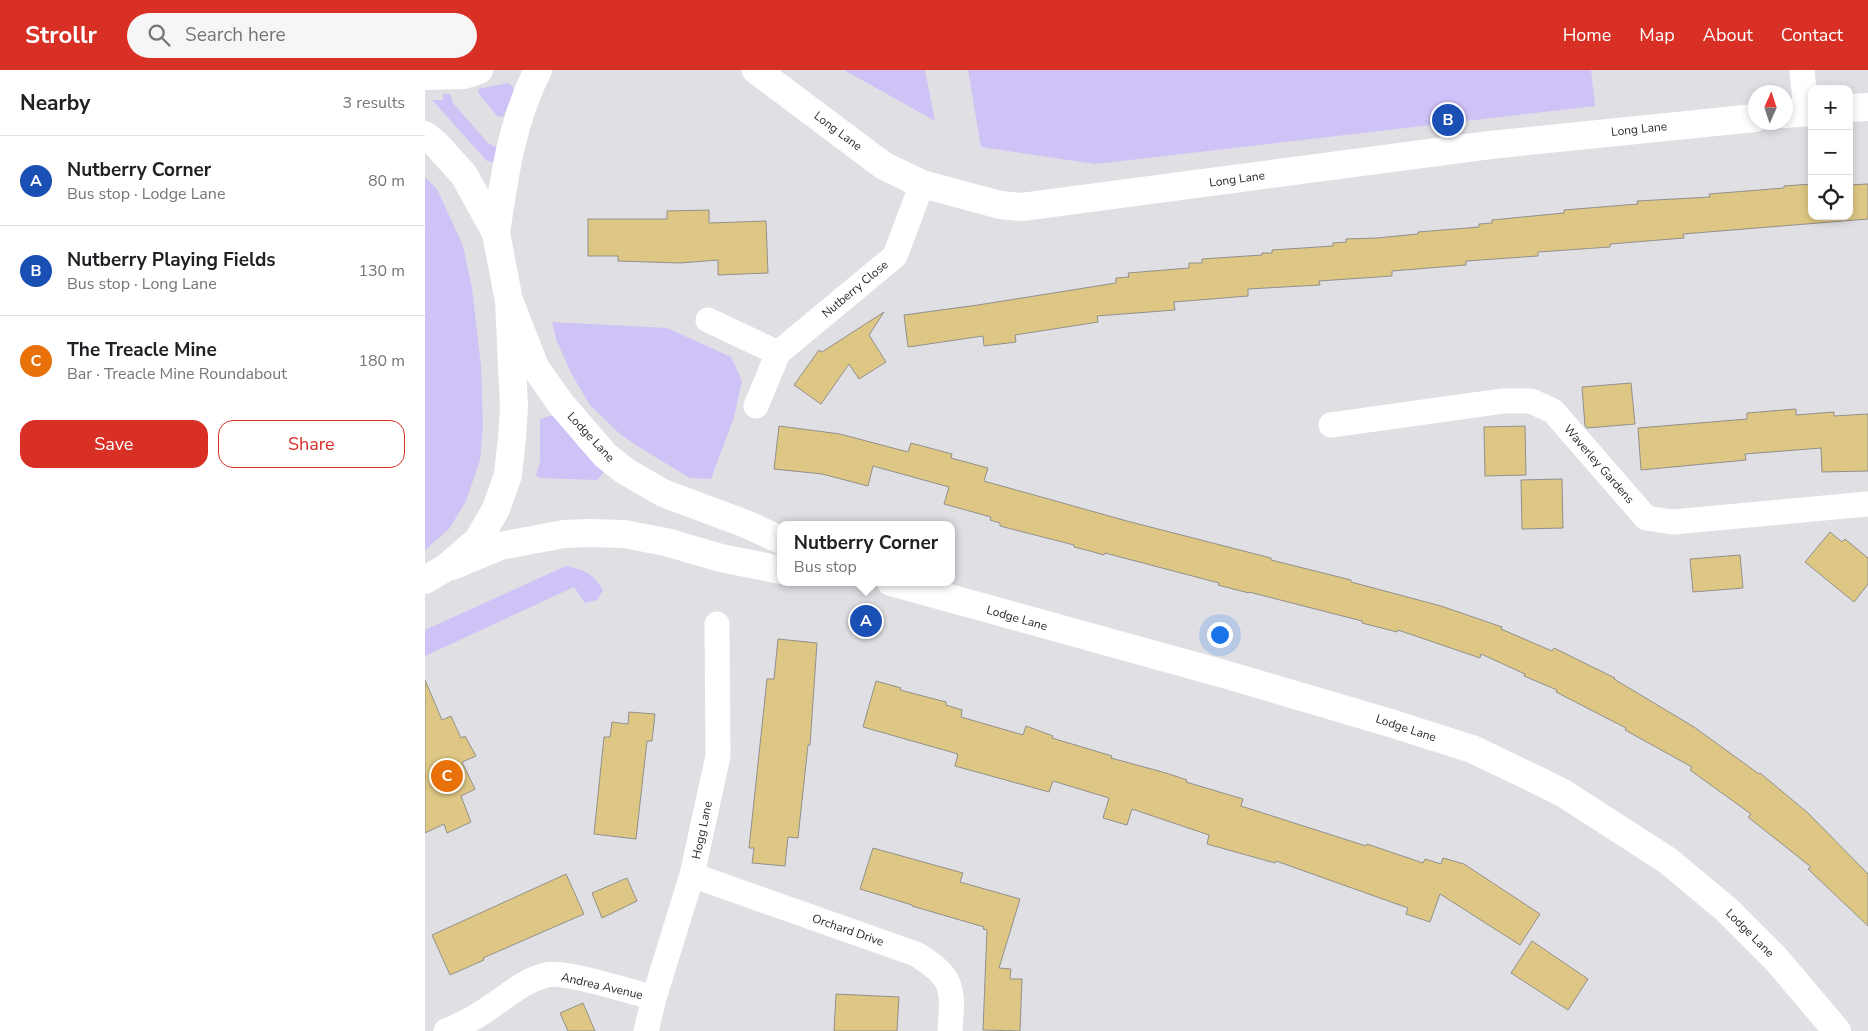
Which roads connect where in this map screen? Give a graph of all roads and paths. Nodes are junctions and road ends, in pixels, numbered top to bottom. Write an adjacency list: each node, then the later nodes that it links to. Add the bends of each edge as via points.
1 (479, 70): 5 (street, via 464,75)
2 (538, 70): 12 (street, via 519,112 505,170)
3 (756, 70): 11 (street, Long Lane, via 884,166)
4 (1801, 70): 8 (street)
5 (425, 76)
6 (1868, 107): 7 (street)
7 (1853, 108)
8 (1801, 113)
9 (1748, 119): 11 (street, Long Lane, via 1490,145 1022,207 1000,205)
10 (425, 135): 12 (street, via 464,175)
11 (923, 184): 15 (street, Nutberry Close, via 895,256)
12 (495, 234): 13 (street)
13 (509, 302): 19 (street, Lodge Lane, via 535,367 561,404 605,455 663,493); 21 (street, via 513,438 508,476 496,510 478,540)
14 (708, 320): 15 (street)
15 (778, 353): 16 (street, Nutberry Close)
16 (756, 406)
17 (1331, 425): 18 (street, Waverley Gardens, via 1503,401 1531,401 1553,411 1645,518 1673,522)
18 (1868, 504)
19 (777, 538)
20 (777, 569): 21 (street, via 666,542 624,534 589,533 564,534 500,546)
21 (436, 574)
22 (905, 586): 29 (street, Lodge Lane, via 1295,694 1481,753 1563,793 1667,860 1727,910 1777,959)
23 (717, 624): 24 (street, Hogg Lane, via 718,756)
24 (692, 875): 25 (street, Hogg Lane); 28 (street, Orchard Drive, via 923,958 941,973 949,985 953,999)
25 (654, 998): 26 (street, Andrea Avenue, via 582,979 548,974 520,987 465,1023); 27 (street, Hogg Lane)
26 (445, 1031)
27 (646, 1031)
28 (950, 1031)
29 (1837, 1031)

